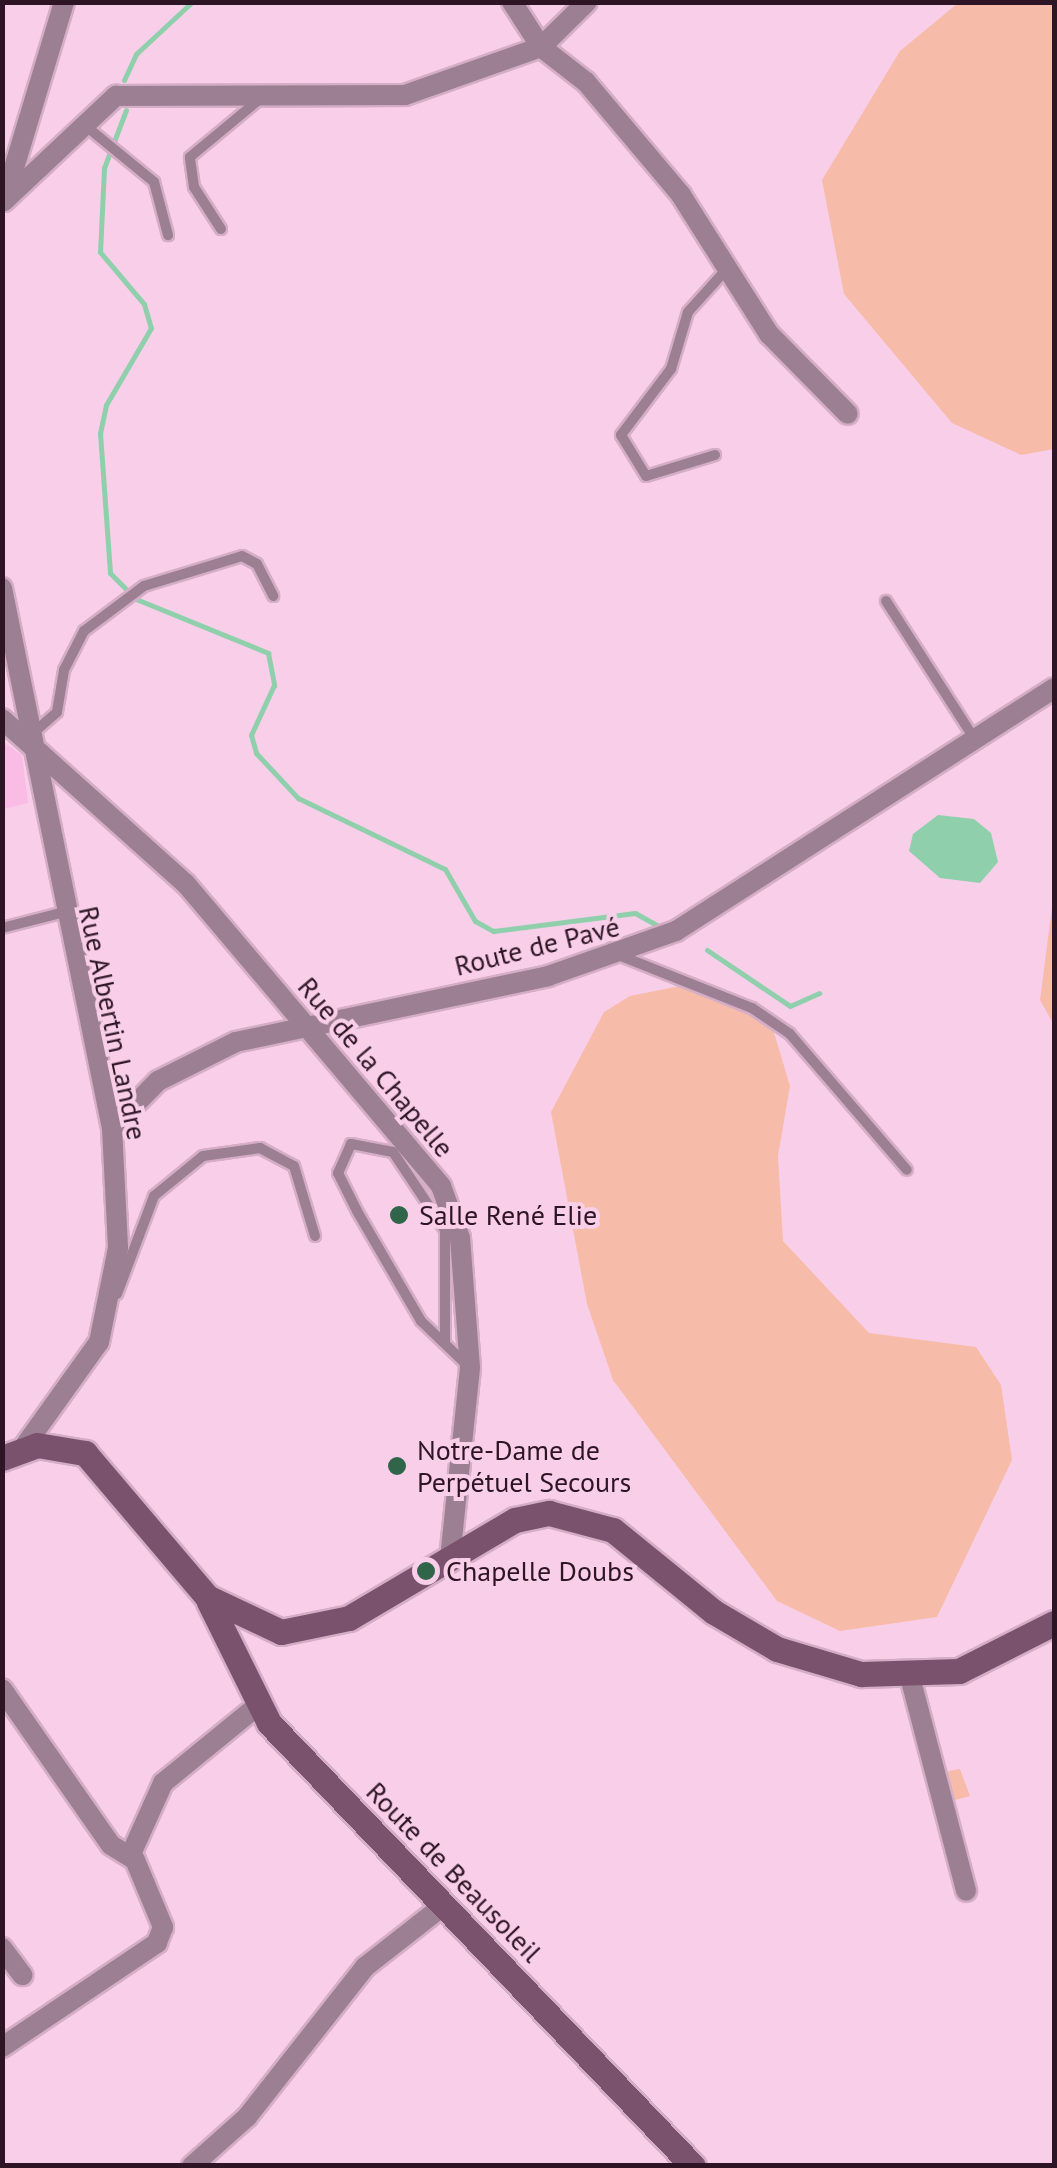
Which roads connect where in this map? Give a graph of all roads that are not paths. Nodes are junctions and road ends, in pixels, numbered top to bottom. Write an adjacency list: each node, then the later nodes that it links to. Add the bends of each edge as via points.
1 (64, 2): 7 (street)
2 (512, 2): 4 (street)
3 (587, 2): 4 (street)
4 (540, 47): 5 (street, via 405,95); 10 (street, via 569,64 638,144)
5 (263, 96): 6 (street, via 132,92 108,100); 8 (lane, via 190,157 194,187)
6 (86, 127): 7 (street); 9 (lane, via 160,190)
7 (3, 204)
8 (221, 229)
9 (168, 235)
10 (726, 270): 11 (street, via 769,334); 12 (lane, via 688,312 671,369 621,435 646,476)
11 (848, 414)
12 (714, 454)
13 (2, 588): 17 (street, Rue Albertin Landre)
14 (273, 596): 17 (lane, via 257,564 242,556 144,586 84,630 64,670 58,712)
15 (886, 601): 18 (lane)
16 (1054, 688): 18 (street, Route de Pavé)
17 (14, 731): 19 (street, Rue Albertin Landre); 22 (street, Rue de la Chapelle, via 142,839)
18 (975, 739): 21 (street, Route de Pavé)
19 (62, 913): 20 (lane); 23 (street, Rue Albertin Landre)
20 (2, 928)
21 (621, 956): 22 (street, Route de Pavé); 24 (lane, via 752,1008 790,1034)
22 (303, 1027): 23 (street, Route de Pavé, via 190,1060); 28 (street, Rue de la Chapelle, via 441,1186 460,1238)
23 (112, 1128): 26 (street, Rue Albertin Landre, via 118,1248)
24 (907, 1170)
25 (315, 1236): 26 (lane, via 294,1166 260,1148 202,1156 154,1196)
26 (99, 1342): 29 (street, Rue Albertin Landre)
27 (445, 1343): 27 (lane, via 421,1320 338,1173 351,1144 394,1152 444,1230); 28 (lane)
28 (470, 1368): 30 (street, Rue de la Chapelle)
29 (13, 1453): 31 (main road, via 94,1459)
30 (450, 1558): 31 (main road, via 350,1618 314,1629 264,1629); 33 (main road, via 515,1520 584,1515 776,1649 861,1674)
31 (207, 1597): 35 (main road, Route de Beausoleil)
32 (1054, 1623): 33 (main road, via 983,1664)
33 (910, 1677): 37 (street)
34 (2, 1689): 36 (street, via 111,1845)
35 (257, 1706): 36 (street, via 163,1783); 38 (main road, Route de Beausoleil)
36 (130, 1854): 41 (street, via 162,1936)
37 (966, 1891)
38 (444, 1905): 42 (street, via 365,1967 247,2117); 43 (main road, Route de Beausoleil)
39 (2, 1948): 40 (street)
40 (22, 1974)
41 (2, 2048)
42 (192, 2166)
43 (693, 2166)

